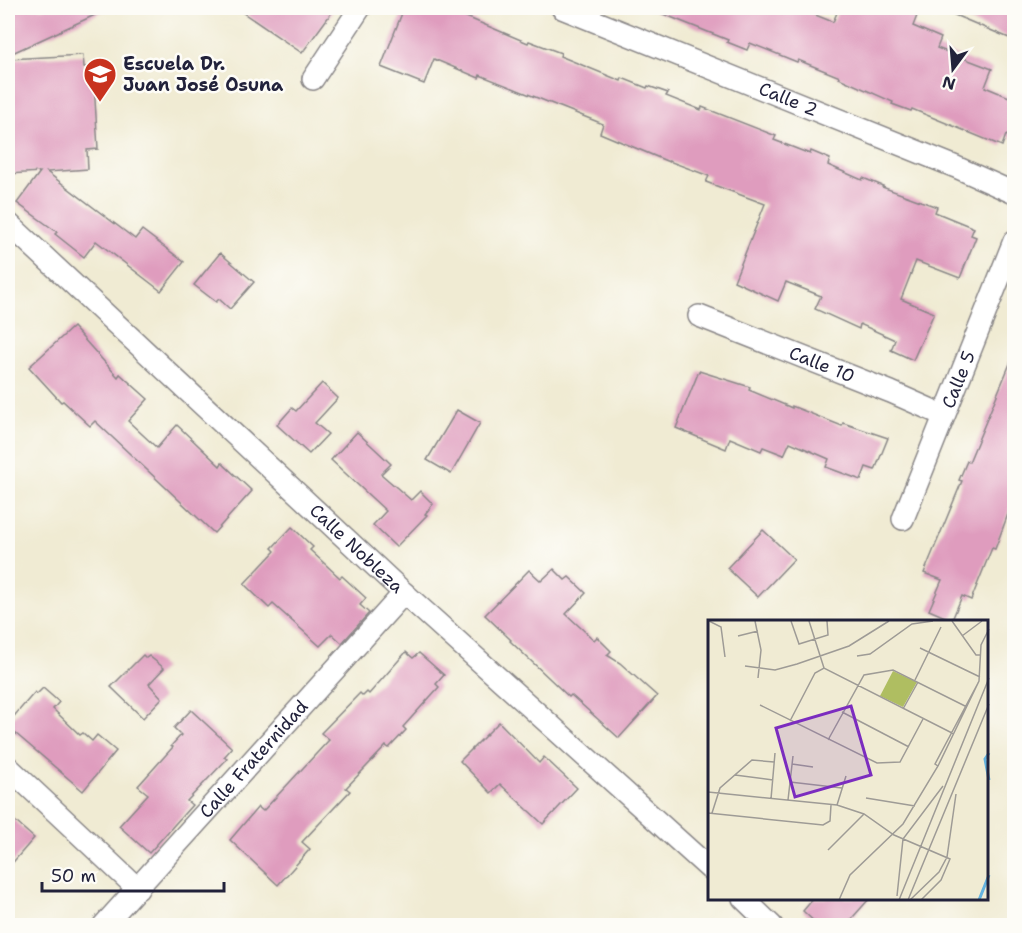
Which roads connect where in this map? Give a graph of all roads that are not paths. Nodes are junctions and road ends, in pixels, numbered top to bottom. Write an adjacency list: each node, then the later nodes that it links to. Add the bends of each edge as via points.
1 (360, 8): 3 (street)
2 (562, 8): 4 (street, Calle 2)
3 (313, 79)
4 (1014, 193)
5 (8, 222): 10 (street, Calle Nobleza)
6 (1014, 241): 8 (street, Calle 5)
7 (699, 316): 8 (street, Calle 10)
8 (943, 415): 9 (street, Calle 5)
9 (903, 519)
10 (404, 593): 12 (street, Calle Nobleza); 13 (street, Calle Fraternidad)
11 (8, 767): 13 (street)
12 (708, 867)
13 (138, 889): 15 (street, Calle Fraternidad)
14 (745, 900): 16 (street)
15 (104, 926)
16 (772, 926)

